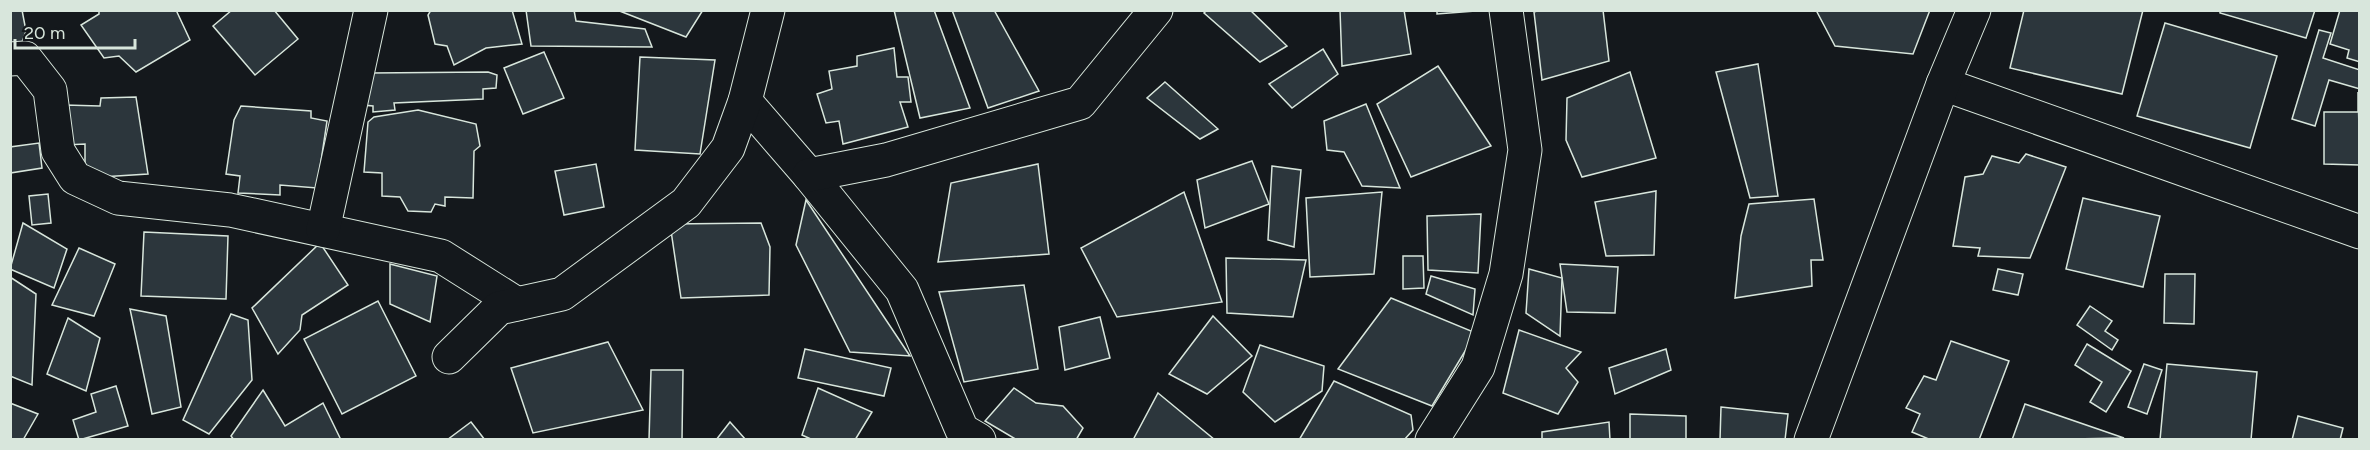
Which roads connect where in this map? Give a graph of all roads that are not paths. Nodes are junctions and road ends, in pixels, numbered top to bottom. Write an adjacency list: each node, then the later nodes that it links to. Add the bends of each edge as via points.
1 (371, 10): 10 (street)
2 (768, 10): 8 (street)
3 (1156, 10): 9 (street, via 1080,103 885,160)
4 (1506, 10): 16 (street, via 1525,150 1506,274 1478,367)
5 (1974, 10): 7 (street)
6 (10, 59): 10 (street, via 25,58 50,90 58,151 75,178 118,198 230,210)
7 (1943, 84): 11 (street); 14 (street)
8 (745, 101): 9 (street); 12 (street, via 728,148 686,203 561,294)
9 (809, 175): 15 (street, via 902,290 962,430)
10 (323, 230): 12 (street, via 441,256)
11 (2360, 231)
12 (517, 304): 13 (street, via 499,308)
13 (449, 357)
14 (1816, 438)
15 (979, 440)
16 (1432, 440)

